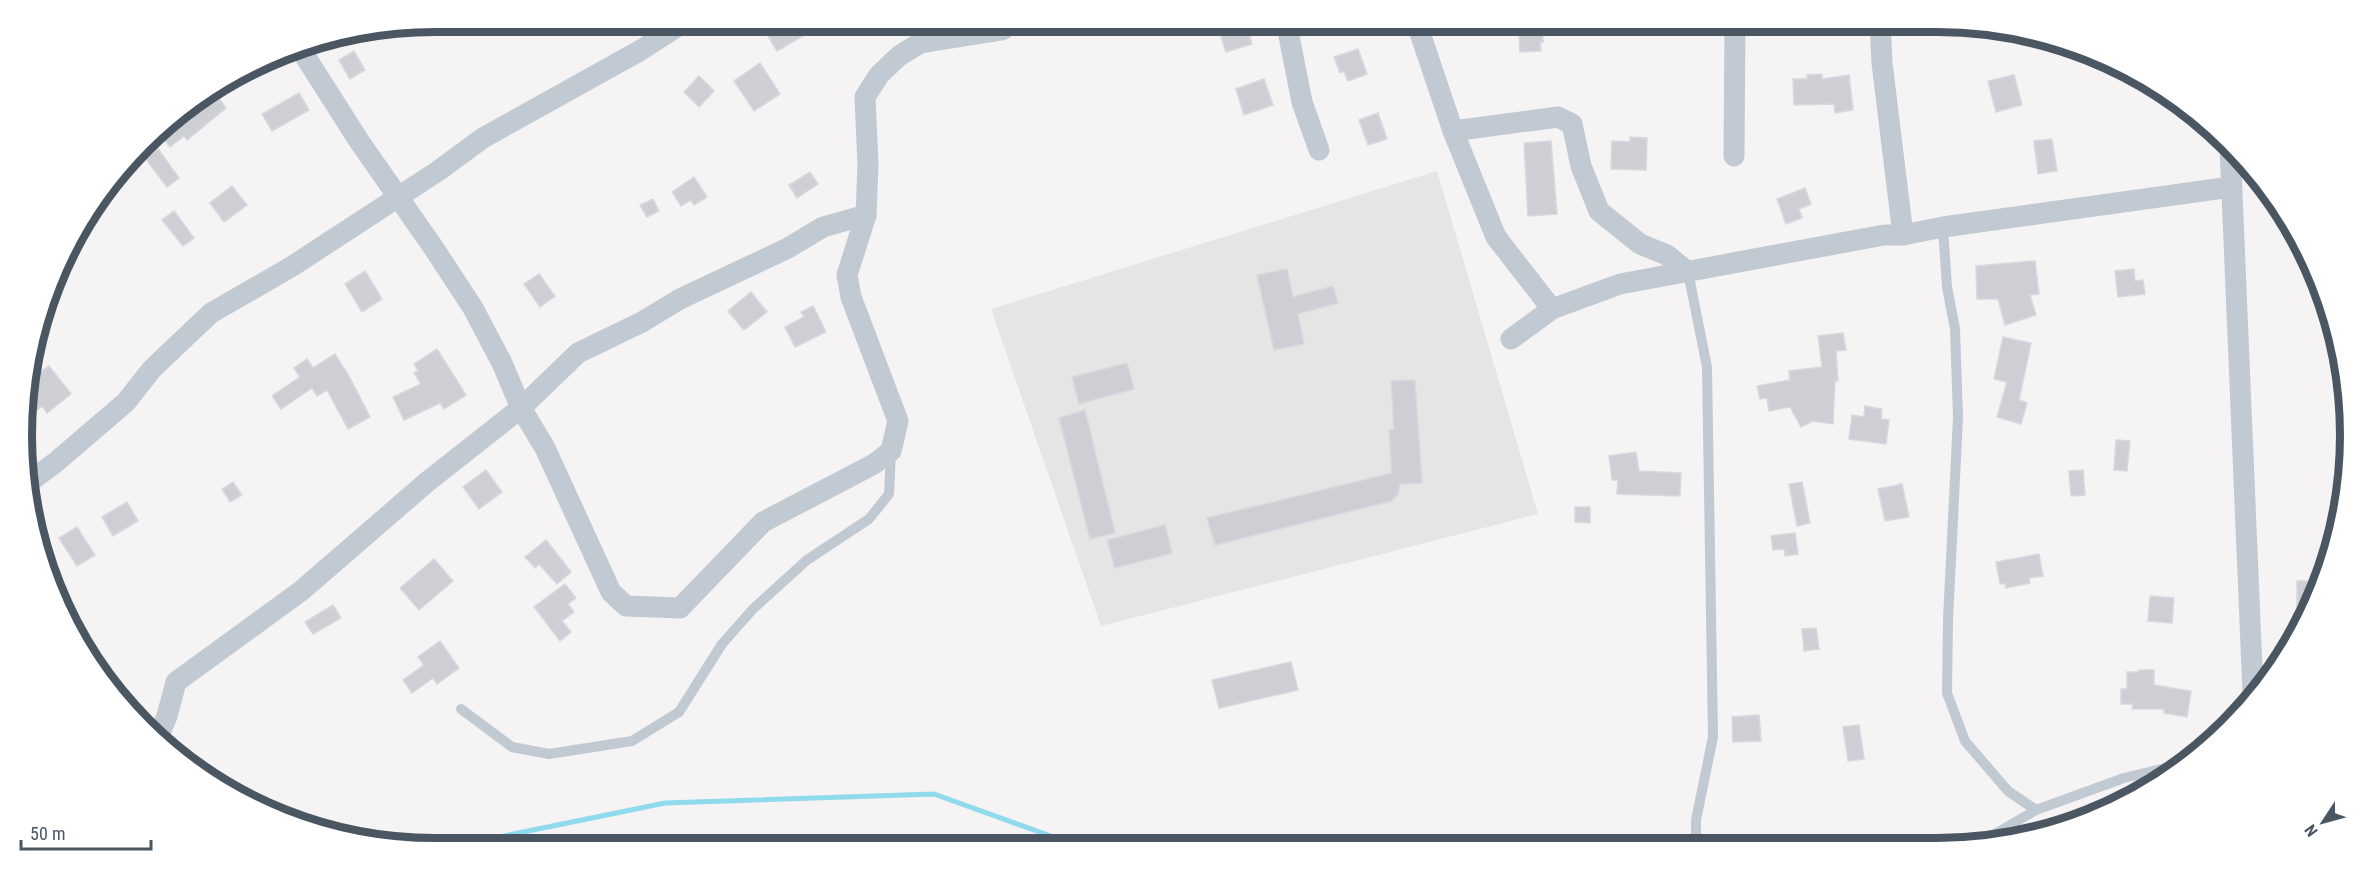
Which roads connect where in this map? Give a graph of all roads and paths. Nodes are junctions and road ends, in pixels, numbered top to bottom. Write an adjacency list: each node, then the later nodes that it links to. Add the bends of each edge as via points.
1 (669, 32): 13 (street, via 483,138)
2 (989, 32): 14 (street, via 920,43 879,75 865,97)
3 (1288, 32): 9 (street, via 1302,102)
4 (1420, 32): 8 (street)
5 (1735, 32): 10 (street)
6 (1881, 32): 16 (street)
7 (303, 54): 13 (street)
8 (1453, 131): 17 (street, via 1558,117 1572,124 1581,166 1599,212 1640,244 1666,255); 18 (street, via 1496,237)
9 (1319, 150)
10 (1734, 156)
11 (2230, 160): 12 (street)
12 (2231, 187): 15 (street); 23 (street)
13 (398, 196): 20 (street, via 473,308); 22 (street, via 291,267 211,313 152,369 126,402)
14 (866, 215): 20 (street, via 823,227 578,353); 21 (street, via 847,275 850,297 898,421)
15 (1943, 227): 16 (street); 27 (lane, via 1947,287 1955,329 1958,417 1947,693 1965,741 2008,791)
16 (1903, 236): 17 (street, via 1884,235)
17 (1688, 272): 18 (street, via 1620,284); 29 (lane, via 1707,367 1713,737)
18 (1552, 309): 19 (street)
19 (1511, 339)
20 (521, 408): 21 (street, via 545,448 611,592 626,606 680,608 763,522 874,464); 25 (street, via 427,482 301,591 176,682)
21 (891, 451): 24 (lane, via 890,494 869,519 807,560 753,609 722,644 679,712 632,741 549,754 512,747)
22 (34, 479)
23 (2253, 685)
24 (461, 709)
25 (161, 730)
26 (2162, 769): 27 (lane, via 2124,778)
27 (2036, 810): 28 (lane)
28 (1995, 834)
29 (1696, 838)

